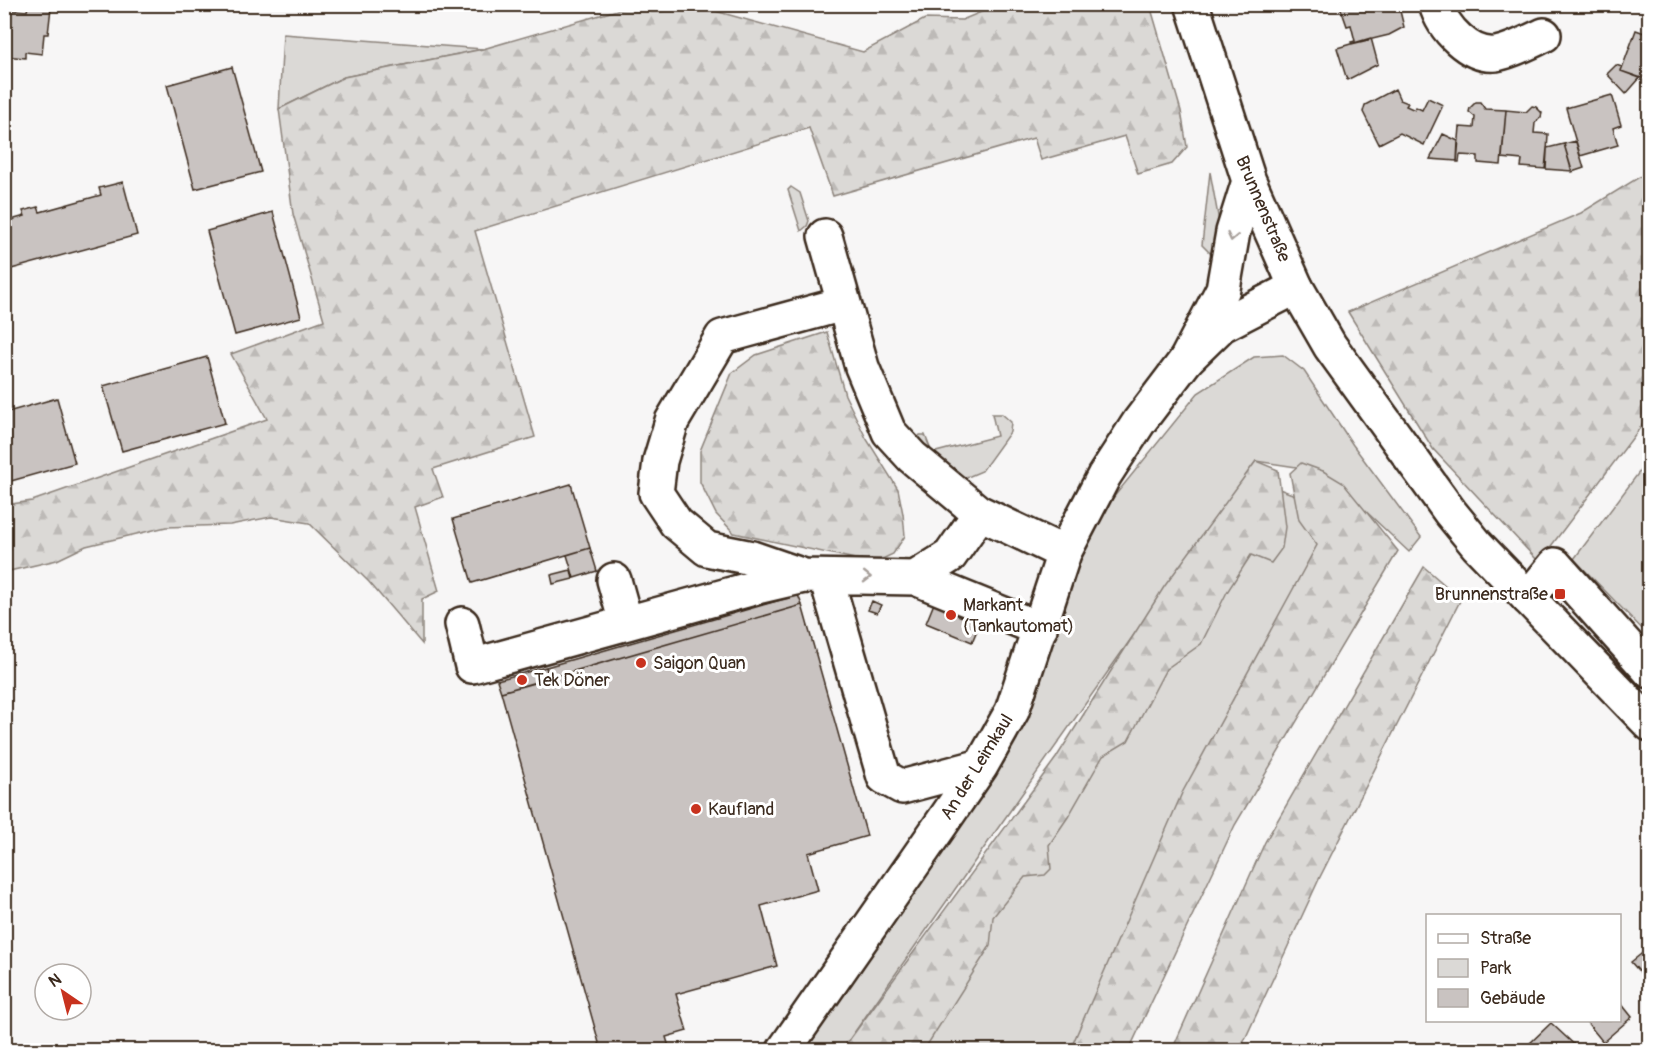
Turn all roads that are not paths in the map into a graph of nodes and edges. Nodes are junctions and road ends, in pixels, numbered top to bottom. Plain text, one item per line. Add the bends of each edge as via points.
1 (1192, 4) edge
2 (1436, 4) edge
3 (1544, 35) dead end
4 (1249, 181) junction
5 (825, 236) dead end
6 (1296, 287) junction
7 (843, 304) junction
8 (1186, 360) junction
9 (978, 512) junction
10 (1064, 553) junction
11 (815, 577) junction
12 (915, 578) junction
13 (614, 580) dead end
14 (1528, 598) junction
15 (626, 623) junction
16 (462, 624) dead end
17 (1040, 629) junction
18 (1650, 671) edge
19 (1638, 691) edge
20 (1650, 724) edge
21 (981, 766) junction
22 (784, 1050) edge

1 - 4 street, Brunnenstraße
2 - 3 street via 1450,32 1479,53 1497,54
4 - 6 street, Brunnenstraße
4 -> 8 street via 1233,232 1223,289
5 - 7 street
6 - 8 street, An der Leimkaul via 1222,325
6 - 14 street, Brunnenstraße via 1330,346 1450,512
7 - 9 street via 862,367 889,432 912,457
7 - 11 street via 722,337 672,421 660,461 656,493 676,523 708,549
8 - 10 street, An der Leimkaul via 1104,476
9 - 10 street
9 - 12 street via 950,556
10 - 17 street, An der Leimkaul
11 -> 12 street
11 - 15 street via 757,587
11 - 21 street via 884,777 902,787
12 - 17 street
13 - 15 street
14 - 18 street via 1555,565
14 - 19 street, Brunnenstraße
15 - 16 street via 472,666
17 - 21 street, An der Leimkaul via 1012,711
19 - 20 street, Brunnenstraße
21 - 22 street, An der Leimkaul

